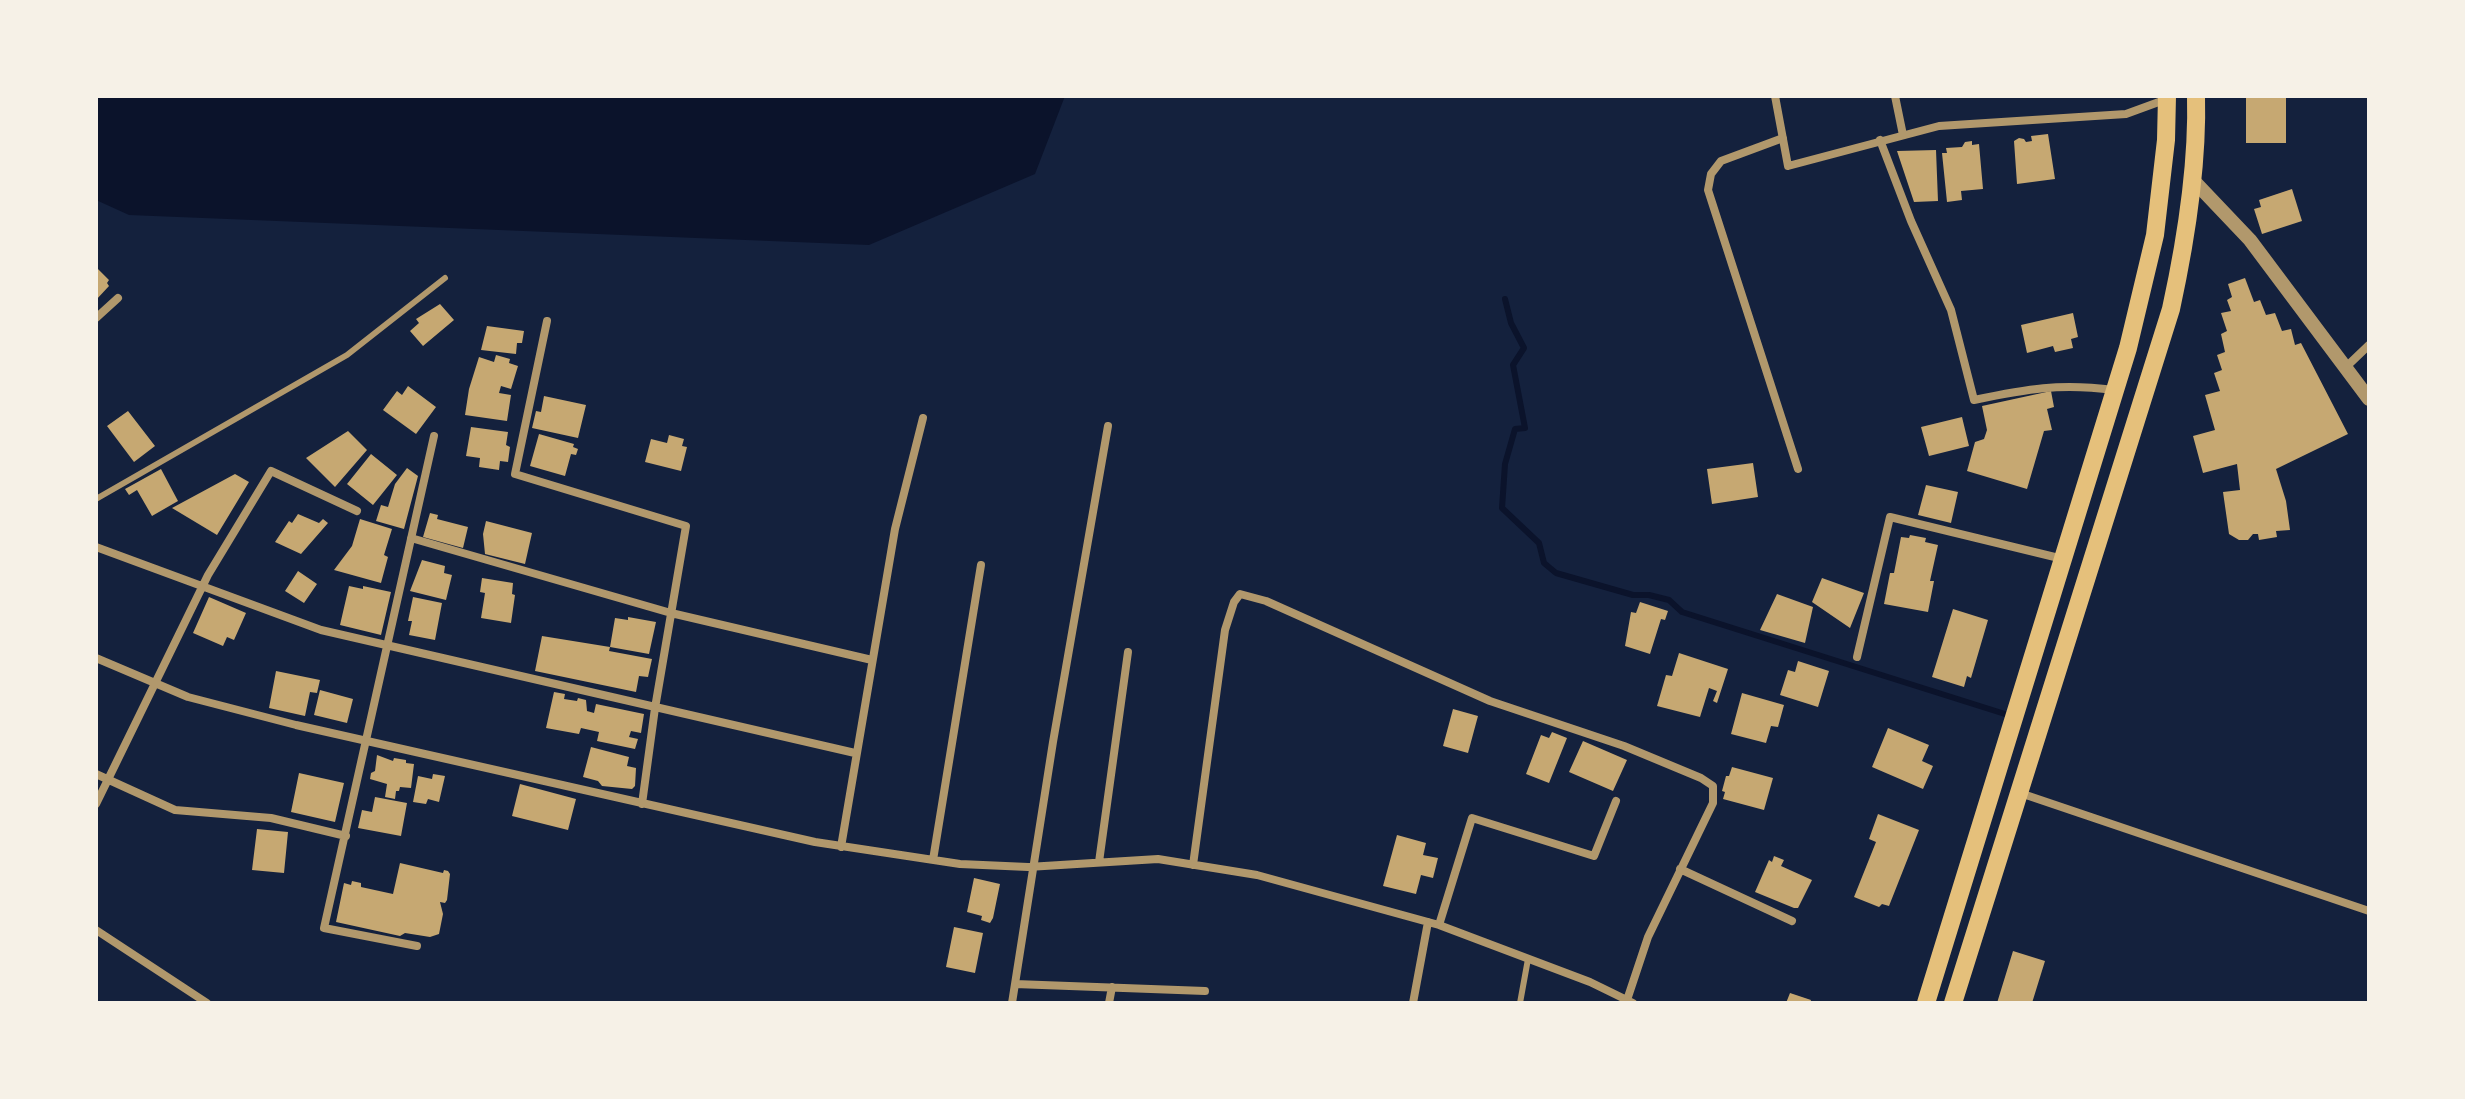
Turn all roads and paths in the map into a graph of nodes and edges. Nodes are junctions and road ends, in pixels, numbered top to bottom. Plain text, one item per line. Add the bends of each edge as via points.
1 (1775, 96) edge
2 (1895, 96) edge
3 (2196, 96) edge
4 (2167, 98) edge
5 (1903, 135) junction
6 (1783, 138) junction
7 (1880, 140) junction
8 (2192, 179) junction
9 (445, 278) dead end
10 (118, 298) dead end
11 (96, 318) edge
12 (547, 321) dead end
13 (2369, 345) edge
14 (2346, 367) junction
15 (2115, 390) junction
16 (2369, 399) edge
17 (923, 418) dead end
18 (1108, 426) dead end
19 (434, 436) dead end
20 (1798, 469) dead end
21 (96, 499) edge
22 (357, 511) dead end
23 (411, 538) junction
24 (96, 547) edge
25 (2064, 559) junction
26 (981, 565) dead end
27 (203, 586) junction
28 (671, 613) junction
29 (389, 647) junction
30 (1128, 652) dead end
31 (1857, 657) dead end
32 (96, 658) edge
33 (872, 660) junction
34 (155, 683) junction
35 (655, 708) junction
36 (365, 740) junction
37 (855, 753) junction
38 (96, 774) edge
39 (110, 780) junction
40 (2019, 793) junction
41 (1616, 801) dead end
42 (96, 804) edge
43 (642, 804) junction
44 (346, 836) junction
45 (841, 847) junction
46 (933, 860) junction
47 (1099, 862) junction
48 (1193, 865) junction
49 (1034, 866) junction
50 (1680, 869) junction
51 (2369, 911) edge
52 (1792, 921) dead end
53 (1428, 922) junction
54 (1439, 925) junction
55 (96, 930) edge
56 (417, 946) dead end
57 (1528, 959) junction
58 (1015, 984) junction
59 (1112, 987) junction
60 (1205, 991) dead end
61 (1630, 1002) edge
62 (207, 1003) edge
63 (1012, 1003) edge
64 (1109, 1003) edge
65 (1413, 1003) edge
66 (1520, 1003) edge
67 (1926, 1003) edge
68 (1953, 1003) edge

1 - 6 street
2 - 5 street
3 - 8 highway
4 - 5 street via 2126,114 1939,126
4 - 15 highway via 2155,235
5 - 7 street
6 - 7 street via 1788,166
6 - 20 street via 1721,161 1708,190
7 - 15 street via 1951,310 1974,400 2031,388 2076,385
8 - 14 street via 2250,240
8 - 40 highway via 2171,309
9 - 21 lane via 347,355
10 - 11 street
12 - 28 street via 515,474 686,526
13 - 14 street
14 - 16 street
15 - 25 highway
17 - 33 street via 895,529
18 - 49 street
19 - 23 street
22 - 27 street via 271,471
23 - 28 street
23 - 29 street
24 - 27 street
25 - 31 street via 1890,517
25 - 67 highway
26 - 46 street
27 - 29 street via 321,630
27 - 34 street
28 - 33 street
28 - 35 street
29 - 35 street
29 - 36 street
30 - 47 street
32 - 34 street
33 - 37 street
34 - 36 street via 188,697
34 - 39 street
35 - 37 street
35 - 43 street
36 - 43 street
36 - 44 street
37 - 45 street
38 - 39 street
39 - 42 street
39 - 44 street via 175,810 271,818
40 - 51 street
40 - 68 highway
41 - 54 street via 1594,856 1472,818
43 - 45 street
44 - 56 street via 324,928
45 - 46 street
46 - 49 street
47 - 48 street via 1158,859
47 - 49 street
48 - 50 street via 1225,630 1240,594 1490,701 1701,778 1713,786 1713,803
48 - 53 street via 1257,875
49 - 58 street
50 - 52 street
50 - 61 street via 1648,937
53 - 54 street
53 - 65 street
54 - 57 street
55 - 62 street
57 - 61 street
57 - 66 lane
58 - 59 street
58 - 63 street
59 - 60 street
59 - 64 street

